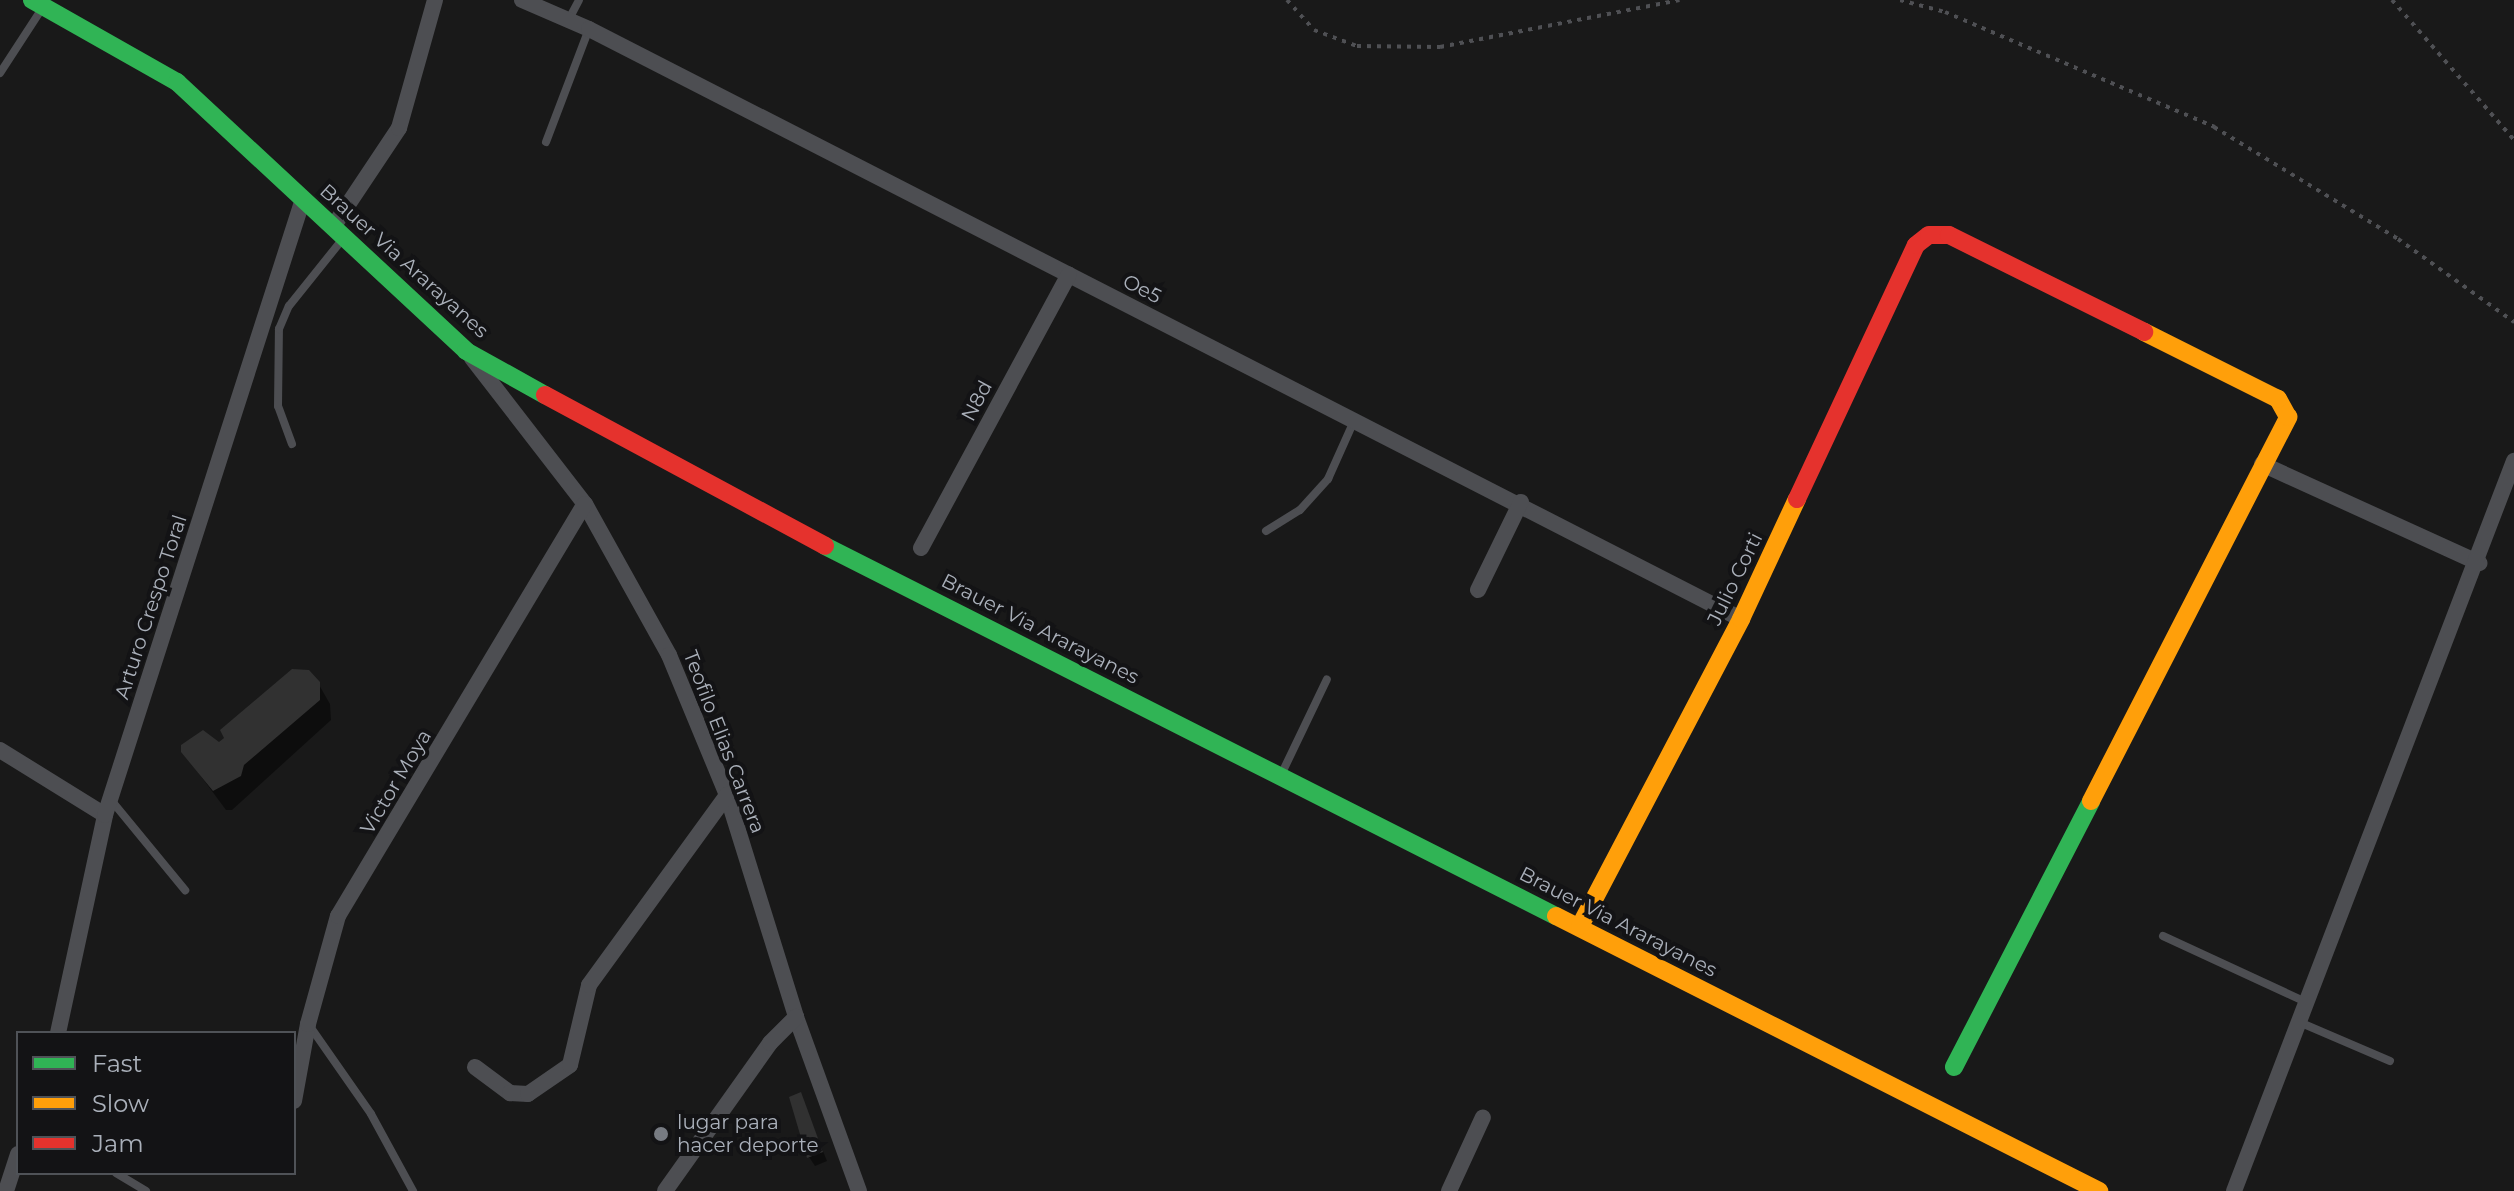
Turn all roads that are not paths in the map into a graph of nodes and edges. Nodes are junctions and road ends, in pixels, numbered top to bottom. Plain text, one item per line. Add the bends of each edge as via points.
1 (435, 0) edge
2 (522, 0) edge
3 (579, 0) edge
4 (38, 3) edge
5 (569, 19) junction
6 (589, 29) junction
7 (0, 73) edge
8 (546, 142) dead end
9 (303, 199) junction
10 (338, 232) junction
11 (1069, 274) junction
12 (466, 351) junction
13 (1354, 421) junction
14 (292, 444) dead end
15 (2514, 461) edge
16 (2262, 464) junction
17 (1521, 502) junction
18 (585, 504) junction
19 (1266, 531) dead end
20 (921, 548) dead end
21 (2479, 563) junction
22 (1478, 590) dead end
23 (1741, 619) junction
24 (1327, 679) dead end
25 (0, 750) edge
26 (1280, 775) junction
27 (727, 795) junction
28 (108, 807) junction
29 (185, 890) dead end
30 (1580, 926) junction
31 (2163, 936) dead end
32 (2306, 1002) junction
33 (796, 1017) junction
34 (2298, 1022) junction
35 (308, 1024) junction
36 (58, 1031) edge
37 (2390, 1061) dead end
38 (475, 1067) dead end
39 (1954, 1067) dead end
40 (296, 1090) edge
41 (1483, 1117) dead end
42 (16, 1160) edge
43 (119, 1175) edge
44 (668, 1186) edge
45 (6, 1191) edge
46 (146, 1191) edge
47 (413, 1191) edge
48 (653, 1191) edge
49 (859, 1191) edge
50 (1449, 1191) edge
51 (2099, 1191) edge
52 (2234, 1191) edge

1 - 10 street via 399,128
2 - 5 street, Oe5
3 - 5 lane
4 - 7 lane
4 - 9 street, Brauer Via Ararayanes via 177,82
5 - 6 street, Oe5
6 - 8 lane
6 - 11 street, Oe5
9 - 10 street, Brauer Via Ararayanes
9 - 28 street, Arturo Crespo Toral
10 - 12 street, Brauer Via Ararayanes
10 - 14 lane via 279,329 278,406
11 - 13 street, Oe5
11 - 20 street, N8d
12 - 18 street, Teofilo Elias Carrera
12 - 26 street, Brauer Via Ararayanes via 710,488
13 - 17 street, Oe5
13 - 19 lane via 1328,479 1300,510
15 - 21 street
16 - 21 street
16 - 23 street, Julio Corti via 2287,423 2287,409 2278,399 1949,235 1929,235 1916,245
16 - 39 street
17 - 22 street
17 - 23 street, Oe5
18 - 27 street, Teofilo Elias Carrera via 669,655
18 - 35 street, Victor Moya via 338,916
21 - 32 street
23 - 30 street, Julio Corti
24 - 26 lane
25 - 28 street
26 - 30 street, Brauer Via Ararayanes
27 - 33 street, Teofilo Elias Carrera
27 - 38 street via 589,985 570,1065 528,1094 510,1093
28 - 29 lane
28 - 36 street, Arturo Crespo Toral
30 - 51 street, Brauer Via Ararayanes
31 - 32 lane
32 - 34 street
33 - 44 street via 770,1043
33 - 49 street, Teofilo Elias Carrera
34 - 37 lane
34 - 52 street
35 - 40 street, Victor Moya
35 - 47 lane via 371,1114
41 - 50 street
42 - 45 street
43 - 46 lane
44 - 48 street

